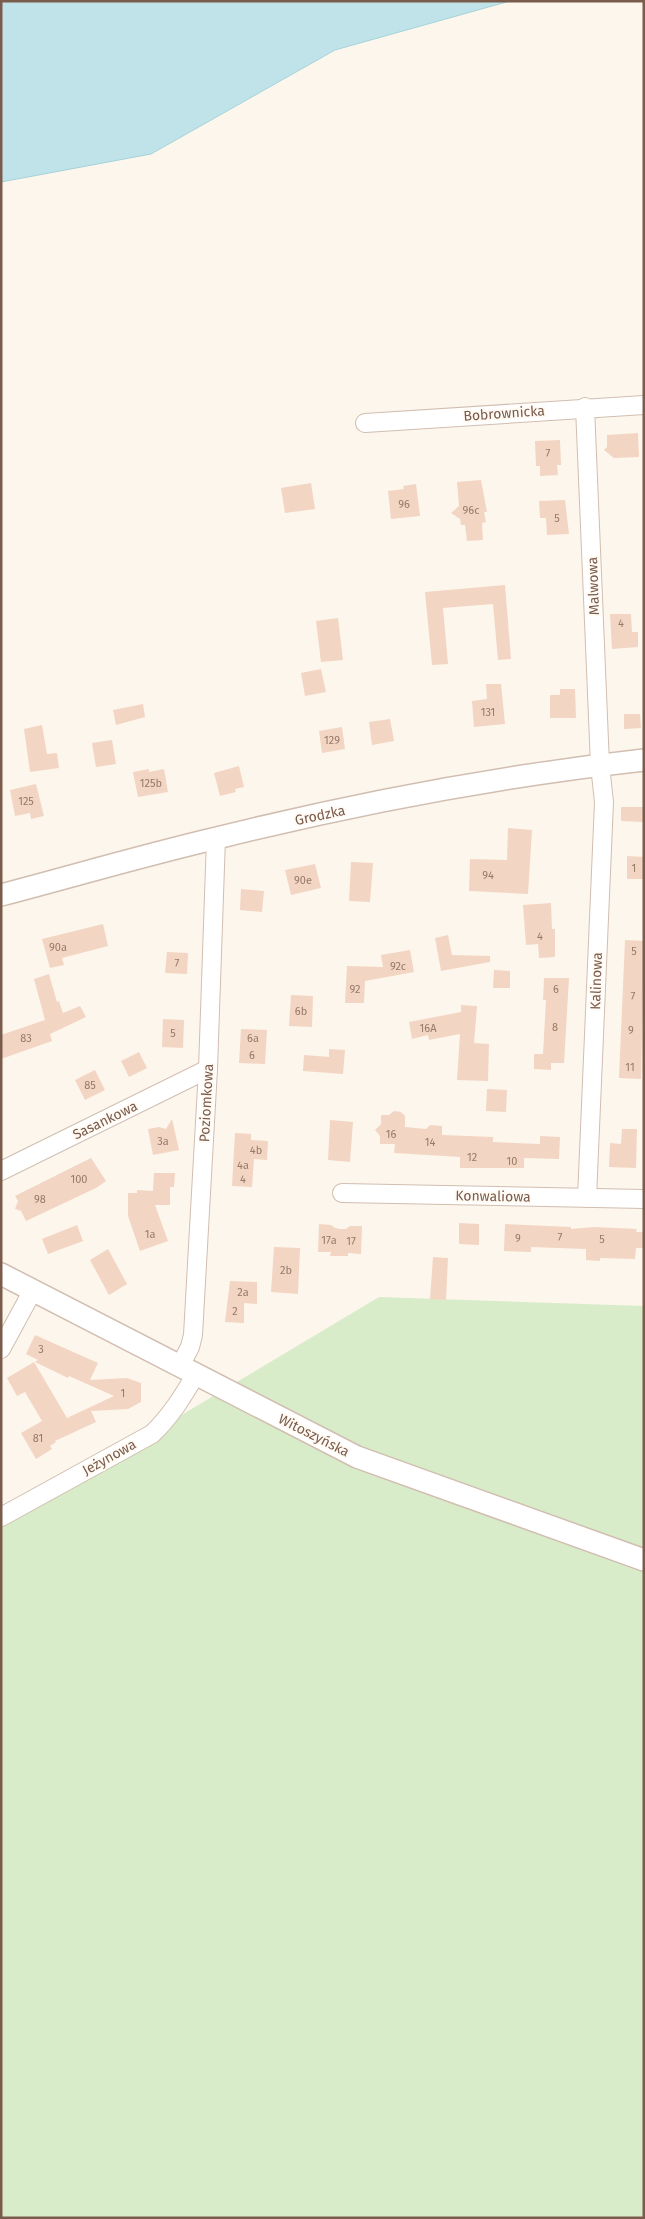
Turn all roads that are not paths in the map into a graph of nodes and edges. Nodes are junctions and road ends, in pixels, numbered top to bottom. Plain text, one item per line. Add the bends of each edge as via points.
1 (644, 405) edge
2 (585, 407) junction
3 (365, 423) dead end
4 (644, 760) edge
5 (600, 765) junction
6 (216, 838) junction
7 (1, 895) edge
8 (208, 1069) junction
9 (1, 1171) edge
10 (342, 1192) dead end
11 (587, 1198) junction
12 (644, 1199) edge
13 (1, 1274) edge
14 (33, 1290) junction
15 (1, 1349) edge
16 (188, 1370) junction
17 (1, 1517) edge
18 (644, 1560) edge

1 - 2 street, Bobrownicka
2 - 3 street, Bobrownicka
2 - 5 street, Malwowa
4 - 5 street, Grodzka
5 - 6 street, Grodzka via 436,791
5 - 11 street, Kalinowa via 604,802
6 - 7 street, Grodzka
6 - 8 street, Poziomkowa
8 - 9 street, Sasankowa
8 - 16 street, Poziomkowa via 193,1335
10 - 11 street, Konwaliowa
11 - 12 street, Konwaliowa
13 - 14 street, Witoszyńska
14 - 15 street
14 - 16 street, Witoszyńska
16 - 17 street, Jeżynowa via 180,1402 152,1434
16 - 18 street, Witoszyńska via 357,1457

